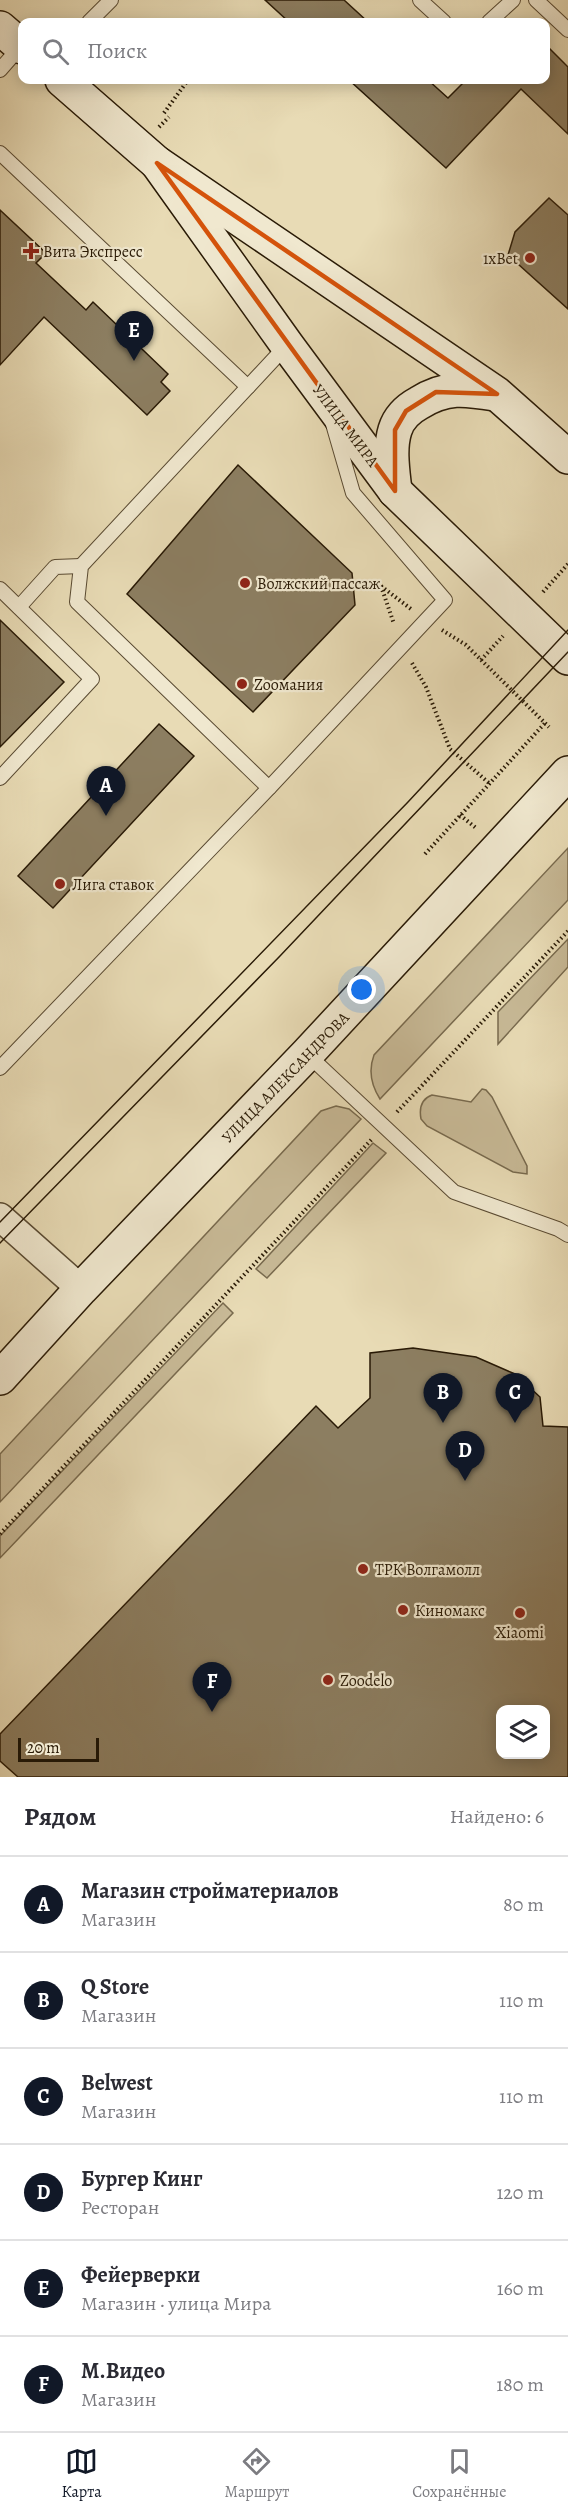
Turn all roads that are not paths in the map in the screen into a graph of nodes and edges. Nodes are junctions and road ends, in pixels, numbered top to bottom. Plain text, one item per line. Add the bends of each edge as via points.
1 (111, 0) edge
2 (420, 0) edge
3 (513, 0) edge
4 (536, 0) edge
5 (93, 18) edge
6 (440, 18) edge
7 (493, 18) edge
8 (568, 30) edge
9 (15, 40) edge
10 (0, 70) edge
11 (67, 84) edge
12 (0, 153) edge
13 (157, 163) junction
14 (287, 345) junction
15 (248, 387) junction
16 (497, 394) junction
17 (325, 397) junction
18 (568, 458) edge
19 (395, 491) junction
20 (81, 566) junction
21 (0, 589) edge
22 (19, 607) junction
23 (568, 658) edge
24 (568, 773) edge
25 (0, 778) edge
26 (269, 788) junction
27 (307, 1054) junction
28 (0, 1068) edge
29 (0, 1217) edge
30 (568, 1235) edge
31 (81, 1289) junction
32 (0, 1378) edge

1 - 5 lane
2 - 6 lane
3 - 7 lane
4 - 8 lane
9 - 10 lane
11 - 13 street, УЛИЦА МИРА
12 - 15 lane
13 - 14 street, УЛИЦА МИРА
13 - 16 street, УЛИЦА МИРА
14 - 15 lane
14 - 17 street, УЛИЦА МИРА
15 - 20 lane
16 - 18 street, УЛИЦА МИРА
16 - 19 street via 468,390 436,392 406,411 395,430
17 - 19 street, УЛИЦА МИРА
17 - 26 lane via 353,494 445,600
19 - 23 street, УЛИЦА МИРА
20 - 22 lane via 55,567
20 - 26 lane via 77,602
21 - 22 lane
22 - 25 lane via 92,679
24 - 27 street, УЛИЦА АЛЕКСАНДРОВА
26 - 28 lane
27 - 30 lane via 454,1192
27 - 31 street, УЛИЦА АЛЕКСАНДРОВА
29 - 31 street
31 - 32 street, УЛИЦА АЛЕКСАНДРОВА

